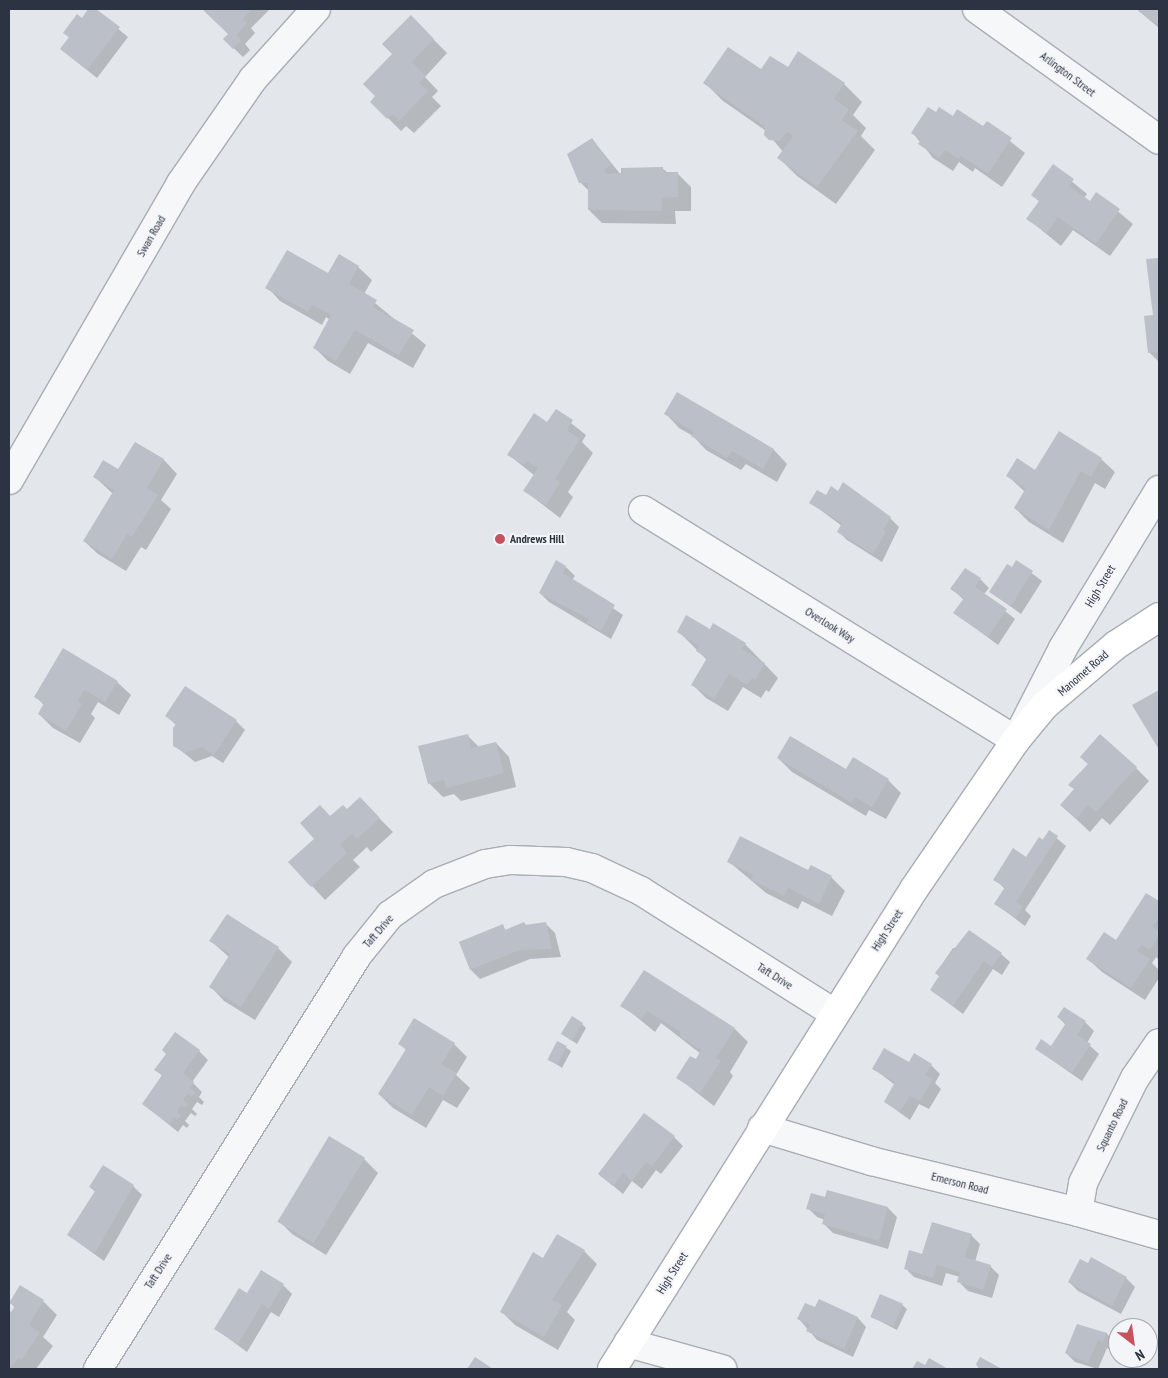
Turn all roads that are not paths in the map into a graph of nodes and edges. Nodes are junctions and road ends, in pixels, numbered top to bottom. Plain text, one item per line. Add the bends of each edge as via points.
1 (316, 9) edge
2 (976, 9) edge
3 (1159, 140) edge
4 (9, 480) edge
5 (1159, 490) edge
6 (643, 510) dead end
7 (1159, 617) edge
8 (1016, 740) junction
9 (834, 1013) junction
10 (1159, 1043) edge
11 (762, 1128) junction
12 (1078, 1212) junction
13 (1159, 1235) edge
14 (628, 1343) junction
15 (98, 1369) edge
16 (612, 1369) edge
17 (722, 1369) edge

1 - 4 street, Swan Road via 253,79 181,183
2 - 3 street, Arlington Street
5 - 8 street, High Street via 1063,648
6 - 8 street, Overlook Way
7 - 8 main road, Manomet Road via 1116,645 1052,699
8 - 9 main road, High Street
9 - 11 main road, High Street
9 - 15 street, Taft Drive via 641,890 592,868 566,862 511,860 485,864 434,884 390,915 356,957
10 - 12 street, Squanto Road via 1135,1078 1083,1184
11 - 12 street, Emerson Road via 871,1162
11 - 14 main road, High Street
12 - 13 street, Emerson Road
14 - 16 main road, High Street
14 - 17 street

